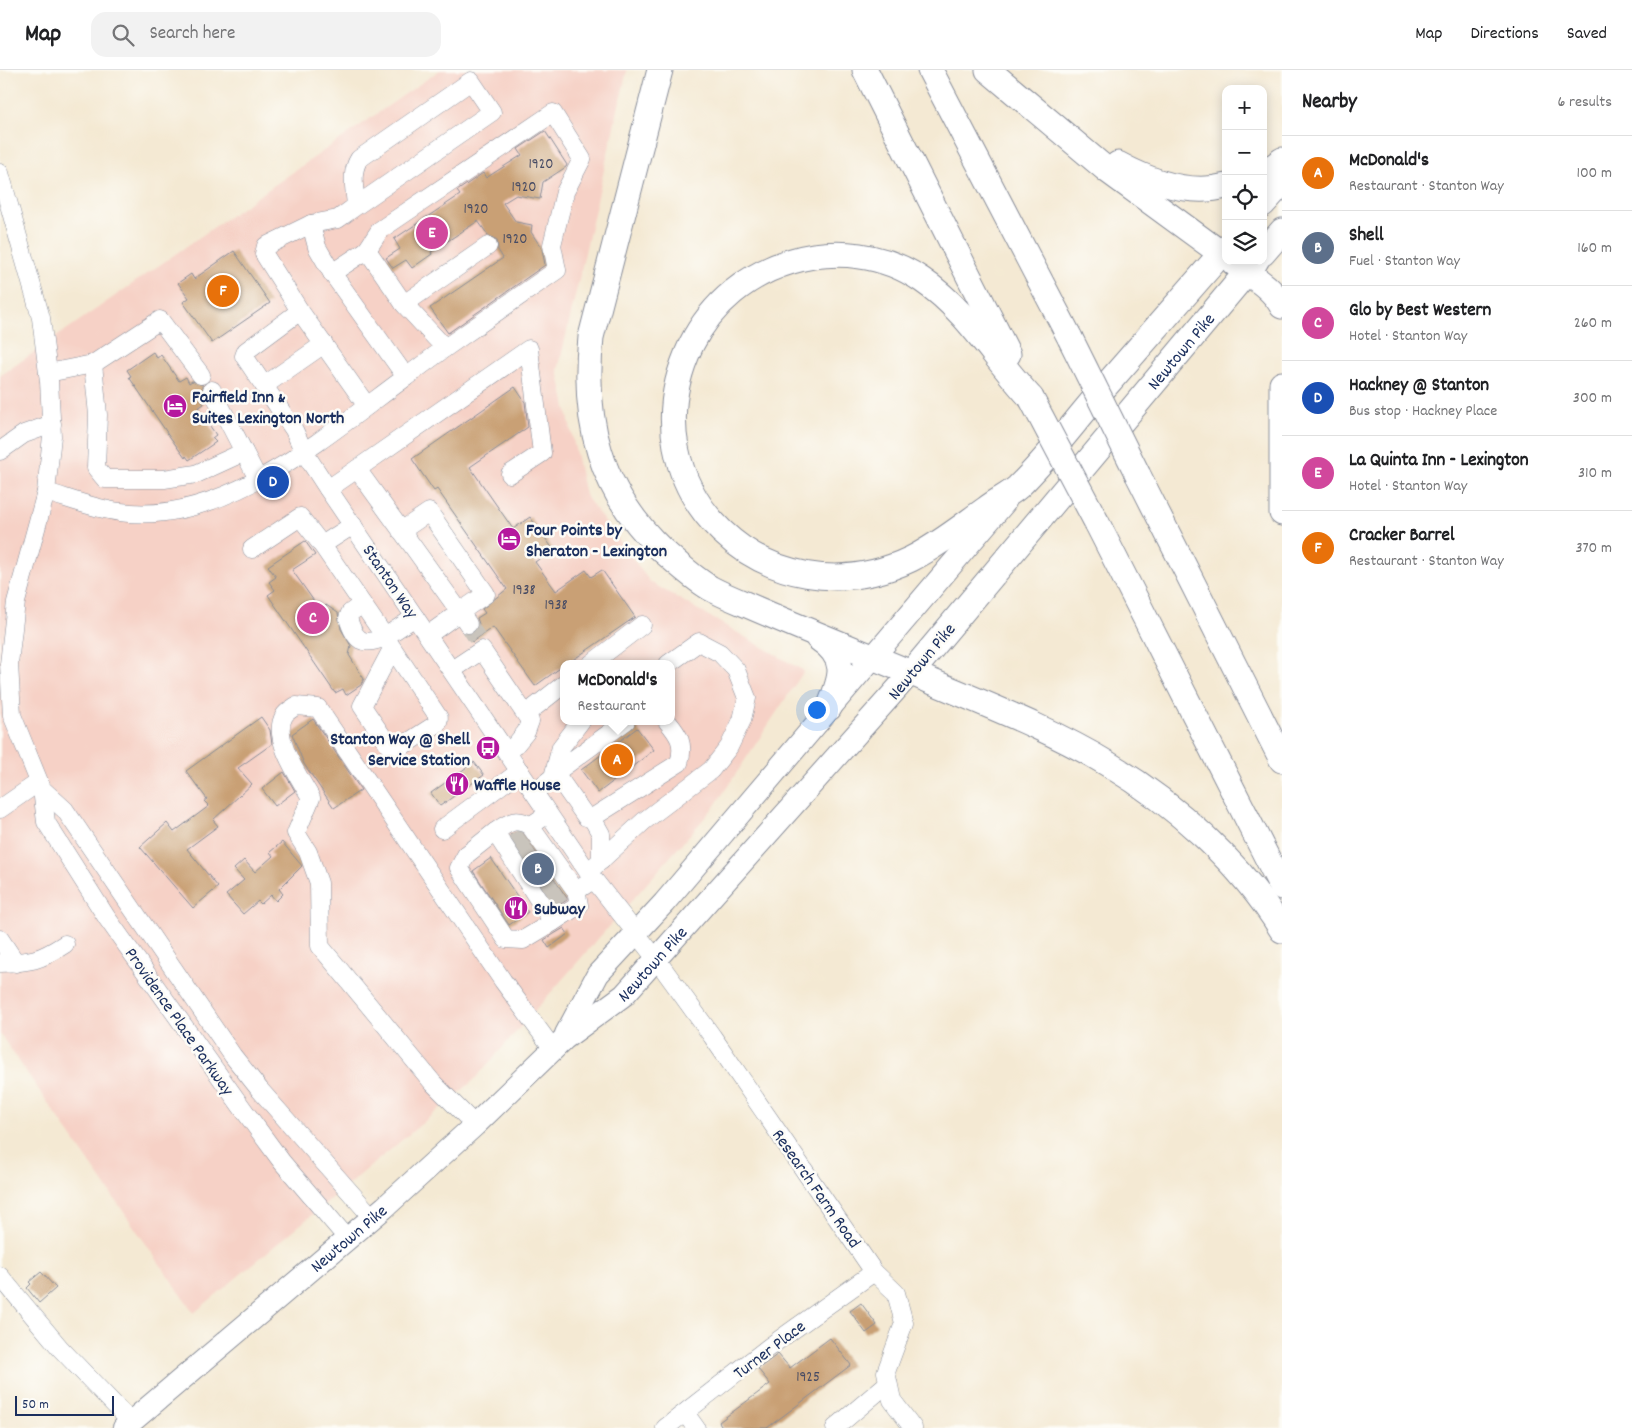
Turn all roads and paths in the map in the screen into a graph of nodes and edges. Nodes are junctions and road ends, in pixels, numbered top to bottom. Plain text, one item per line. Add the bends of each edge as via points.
1 (660, 70) edge
2 (865, 70) edge
3 (930, 70) edge
4 (988, 70) edge
5 (1067, 136) junction
6 (1282, 160) edge
7 (1267, 171) edge
8 (0, 173) edge
9 (1282, 182) edge
10 (1222, 186) edge
11 (1267, 199) edge
12 (356, 206) junction
13 (312, 224) junction
14 (1282, 231) edge
15 (488, 246) dead end
16 (1267, 248) edge
17 (367, 250) junction
18 (1222, 251) edge
19 (1228, 265) edge
20 (1229, 265) edge
21 (1241, 265) edge
22 (332, 273) junction
23 (404, 304) junction
24 (1282, 306) edge
25 (300, 311) junction
26 (324, 344) junction
27 (445, 348) junction
28 (93, 364) junction
29 (48, 373) junction
30 (201, 374) dead end
31 (406, 377) junction
32 (1282, 384) edge
33 (265, 385) junction
34 (212, 390) dead end
35 (1031, 398) junction
36 (367, 406) junction
37 (52, 424) junction
38 (0, 451) edge
39 (244, 452) junction
40 (304, 452) junction
41 (357, 469) junction
42 (510, 474) dead end
43 (258, 479) junction
44 (1017, 488) junction
45 (328, 489) junction
46 (46, 492) junction
47 (1282, 513) edge
48 (353, 525) junction
49 (401, 531) junction
50 (322, 545) junction
51 (252, 549) dead end
52 (362, 604) junction
53 (415, 617) junction
54 (642, 625) dead end
55 (472, 631) junction
56 (807, 631) junction
57 (428, 635) junction
58 (389, 643) junction
59 (872, 656) junction
60 (596, 660) edge
61 (674, 660) edge
62 (452, 670) junction
63 (4, 673) edge
64 (911, 673) junction
65 (560, 687) edge
66 (829, 708) junction
67 (526, 714) junction
68 (578, 725) edge
69 (620, 725) edge
70 (671, 725) edge
71 (508, 754) junction
72 (1282, 760) edge
73 (520, 771) junction
74 (554, 773) junction
75 (41, 786) junction
76 (534, 792) junction
77 (0, 809) edge
78 (548, 814) junction
79 (592, 818) junction
80 (442, 829) dead end
81 (495, 832) junction
82 (524, 845) junction
83 (594, 871) junction
84 (550, 883) junction
85 (1282, 887) edge
86 (553, 922) junction
87 (1282, 930) edge
88 (635, 935) junction
89 (0, 938) edge
90 (65, 944) dead end
91 (657, 960) junction
92 (8, 963) edge
93 (558, 1044) junction
94 (475, 1125) junction
95 (372, 1217) junction
96 (347, 1238) junction
97 (874, 1272) junction
98 (0, 1276) edge
99 (888, 1383) junction
100 (685, 1413) junction
101 (128, 1425) edge
102 (665, 1428) edge
103 (696, 1428) edge
104 (835, 1428) edge
105 (913, 1428) edge

1 - 56 highway via 591,337 588,371 591,416 602,458 619,498 639,527 676,562 709,587
2 - 35 highway
3 - 72 highway, bridge via 1070,338
4 - 5 highway
5 - 10 highway via 1157,183 1198,189
5 - 18 highway via 1107,170
6 - 7 highway
8 - 29 street, Providence Place Parkway via 41,318
9 - 11 highway
12 - 12 street via 492,112 471,81 359,159 354,178
12 - 13 street via 338,219
13 - 22 street via 317,247
13 - 25 street via 266,246 264,254
14 - 16 highway
15 - 23 street
17 - 22 street
17 - 23 street
17 - 27 street via 380,230 553,113 582,159 565,192 552,246 557,270
19 - 44 highway, Newtown Pike
20 - 64 highway, Newtown Pike
21 - 24 highway via 1277,296
22 - 31 street
23 - 27 street
25 - 26 street
25 - 33 street, Stanton Way via 246,351 244,356
26 - 33 street
26 - 36 street
27 - 31 street
28 - 29 street
28 - 30 street via 160,320
28 - 39 street via 98,415 96,468 105,479 164,479 196,474
29 - 37 street, Providence Place Parkway
31 - 36 street
32 - 47 highway
33 - 40 street, Stanton Way
34 - 39 street
35 - 44 highway via 971,323 921,279 869,258 845,254 822,255 770,268 727,296 708,316 695,337 683,363 676,391 674,432 678,455 706,515 745,550 790,572 820,578 852,577 884,570 914,558 944,540
35 - 85 highway, bridge
36 - 40 street
37 - 38 street via 24,434
37 - 46 street, Providence Place Parkway
39 - 43 street
40 - 43 street
40 - 45 street, Stanton Way
41 - 42 street via 529,349 542,453
41 - 45 street
41 - 49 street
43 - 46 street via 203,504 149,514 119,512
44 - 59 main road, Newtown Pike
45 - 48 street, Stanton Way
46 - 63 street, Providence Place Parkway via 16,602
48 - 50 street
48 - 53 street, Stanton Way
49 - 55 street
49 - 55 street via 429,512 486,594
50 - 51 street via 300,517
50 - 52 street
52 - 58 street
52 - 58 street via 350,612 348,618 355,637 363,642
53 - 57 street, Stanton Way
53 - 58 street
54 - 60 street
55 - 57 street
55 - 62 street
55 - 67 street
56 - 59 highway
56 - 66 highway via 828,645 838,660 840,678
57 - 62 street, Stanton Way
58 - 58 street via 439,720 393,752 362,710
59 - 64 highway
59 - 66 main road, Newtown Pike
61 - 83 street via 699,642 720,653 736,670 747,698 742,720 730,747 711,770 644,820
62 - 71 street, Stanton Way
63 - 75 street, Providence Place Parkway via 12,715
64 - 87 highway via 1068,742 1152,794 1236,870
64 - 91 main road, Newtown Pike
65 - 67 street
66 - 88 main road, Newtown Pike
67 - 71 street via 530,720 526,732
68 - 74 street via 560,747
69 - 74 street
70 - 79 street via 682,743 679,763
71 - 73 street, Stanton Way
73 - 76 street, Stanton Way
73 - 80 street
74 - 76 street
74 - 79 street via 586,817
75 - 77 street
75 - 95 street, Providence Place Parkway via 65,810 233,1056
75 - 96 street, Providence Place Parkway via 46,822 107,918 282,1162
76 - 78 street, Stanton Way
78 - 82 street
78 - 83 street, Stanton Way
79 - 83 street via 601,834
81 - 82 street
81 - 82 street via 512,821 523,820
81 - 86 street via 466,855 459,868 506,939 523,940
82 - 84 street
82 - 84 street
83 - 84 street
83 - 88 street, Stanton Way
84 - 86 street
84 - 86 street via 579,905
88 - 91 street, Stanton Way
88 - 93 main road, Newtown Pike via 598,974
89 - 92 street
90 - 92 street via 43,958
91 - 93 main road, Newtown Pike via 624,995
91 - 97 street, Research Farm Road
93 - 94 main road, Newtown Pike
93 - 94 street via 503,982 318,708 296,706 284,715 280,734 311,798 296,833 308,852 319,883 320,946 433,1083
94 - 95 main road, Newtown Pike
95 - 96 main road, Newtown Pike
96 - 101 main road, Newtown Pike
97 - 99 street, Research Farm Road via 896,1293 904,1323 886,1372
97 - 100 street, Turner Place
98 - 101 street
99 - 104 street
99 - 105 street, Research Farm Road via 892,1400
100 - 102 street, Turner Place
100 - 103 street

